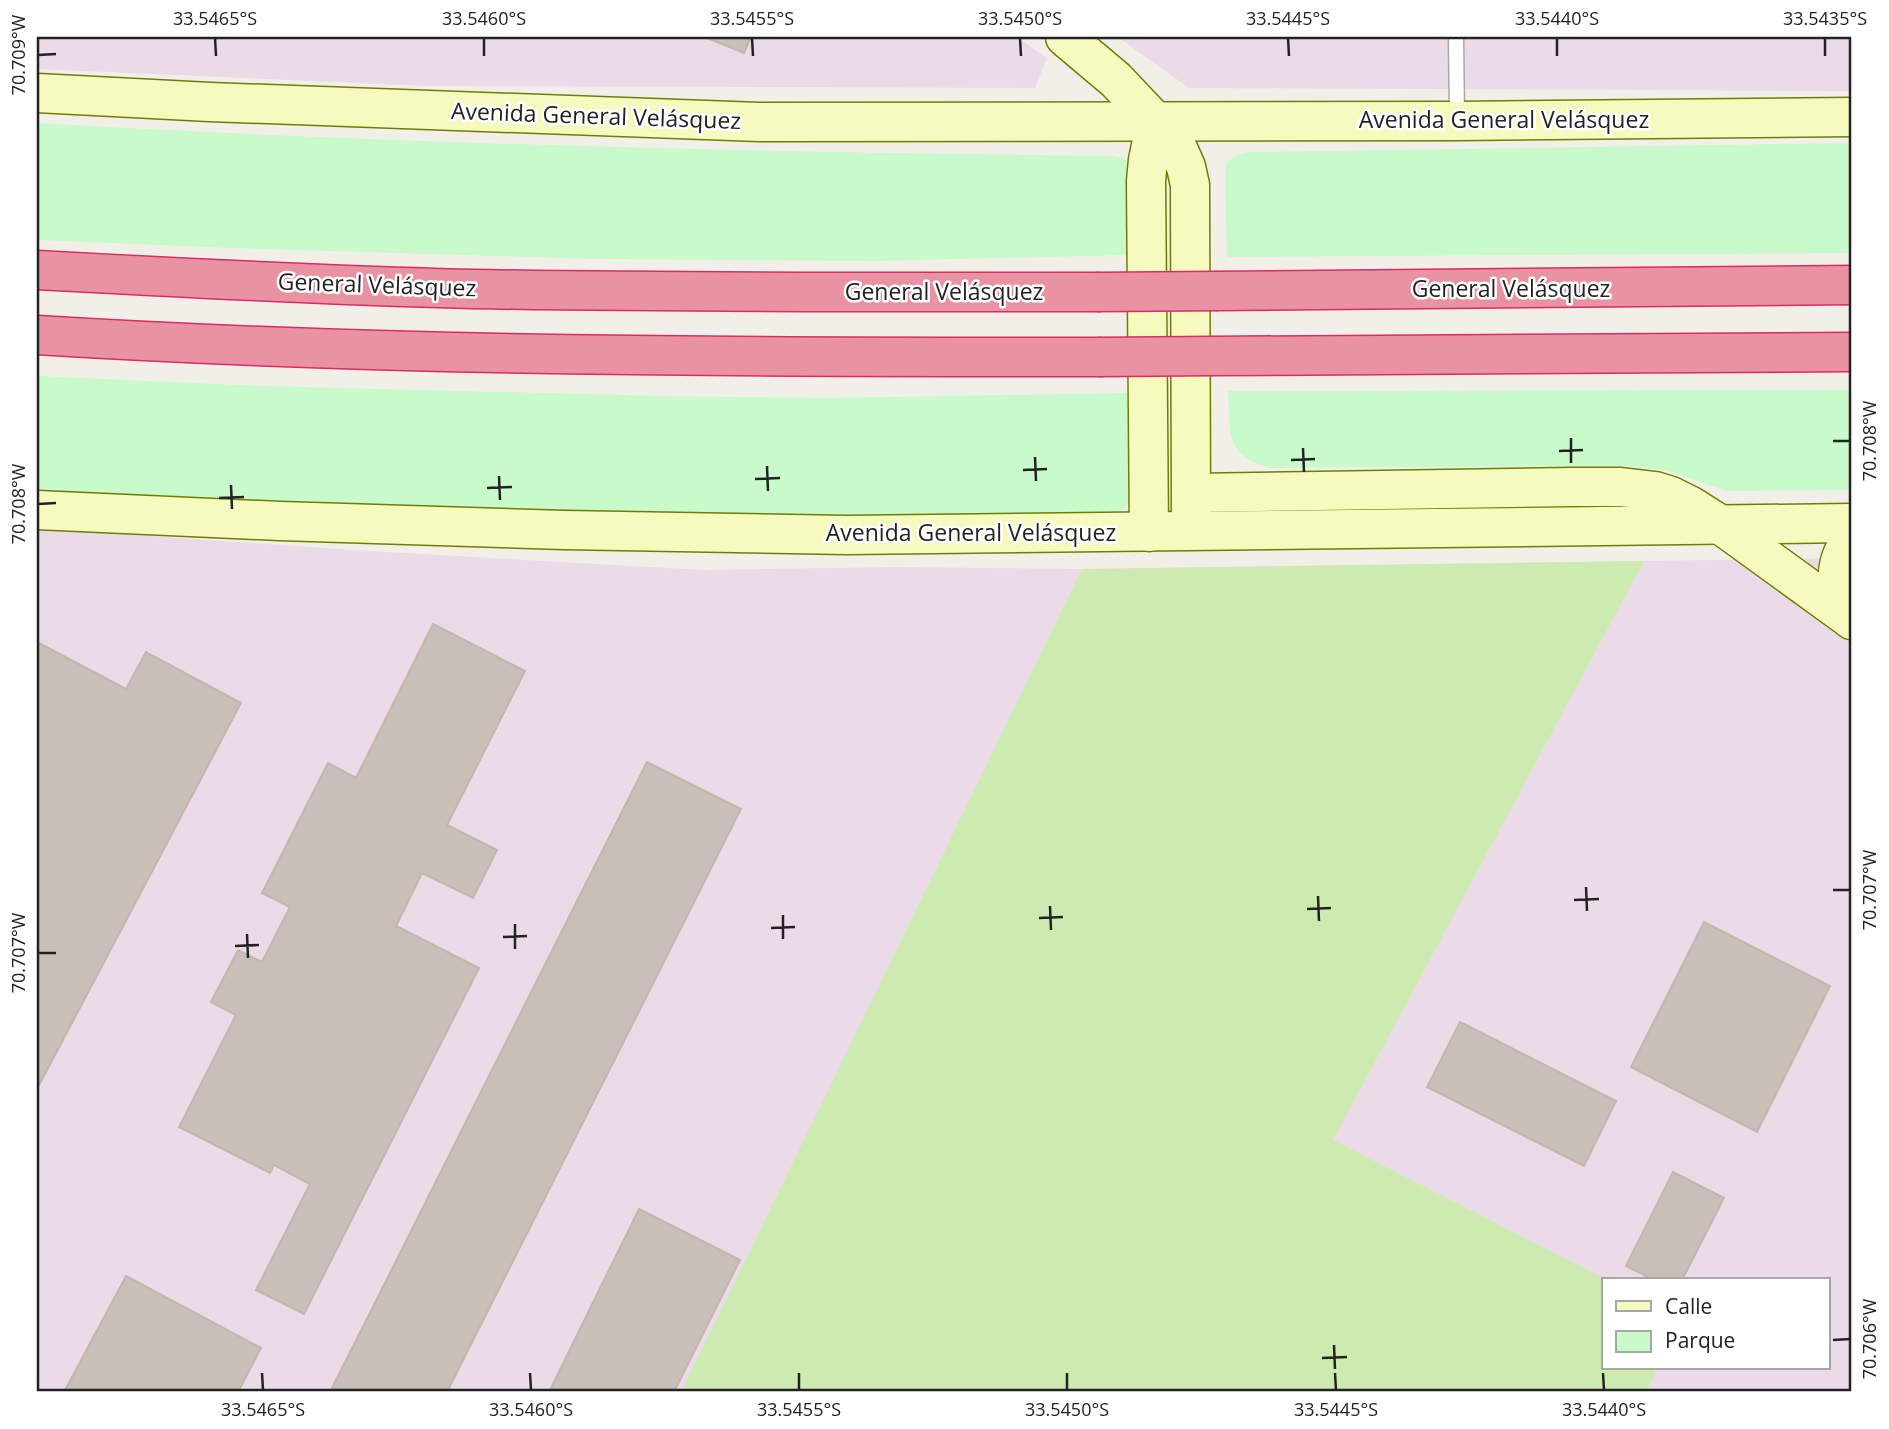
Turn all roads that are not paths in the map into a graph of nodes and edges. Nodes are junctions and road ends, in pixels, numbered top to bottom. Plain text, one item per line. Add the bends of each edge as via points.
1 (1065, 37) edge
2 (1456, 37) edge
3 (37, 93) edge
4 (1852, 117) edge
5 (1457, 121) junction
6 (1156, 122) junction
7 (37, 270) edge
8 (1852, 285) edge
9 (37, 335) edge
10 (1852, 352) edge
11 (1192, 493) junction
12 (37, 510) edge
13 (1852, 523) edge
14 (1721, 525) junction
15 (1191, 531) junction
16 (1149, 532) junction
17 (1852, 539) edge
18 (1852, 620) edge

1 - 6 street
2 - 5 lane
3 - 6 street, Avenida General Velásquez via 760,122
4 - 5 street, Avenida General Velásquez
5 - 6 street, Avenida General Velásquez
6 - 11 street via 1179,150 1190,185
6 - 16 street, Avenida General Velásquez via 1146,181
7 - 8 highway, General Velásquez, bridge via 606,291
9 - 10 highway, bridge via 642,356
11 - 14 street via 1620,487 1671,496
11 - 15 street
12 - 16 street, Avenida General Velásquez via 705,533
13 - 14 street, Avenida General Velásquez
14 - 15 street, Avenida General Velásquez
14 - 18 street
15 - 16 street, Avenida General Velásquez
17 - 18 street via 1842,554 1838,579

